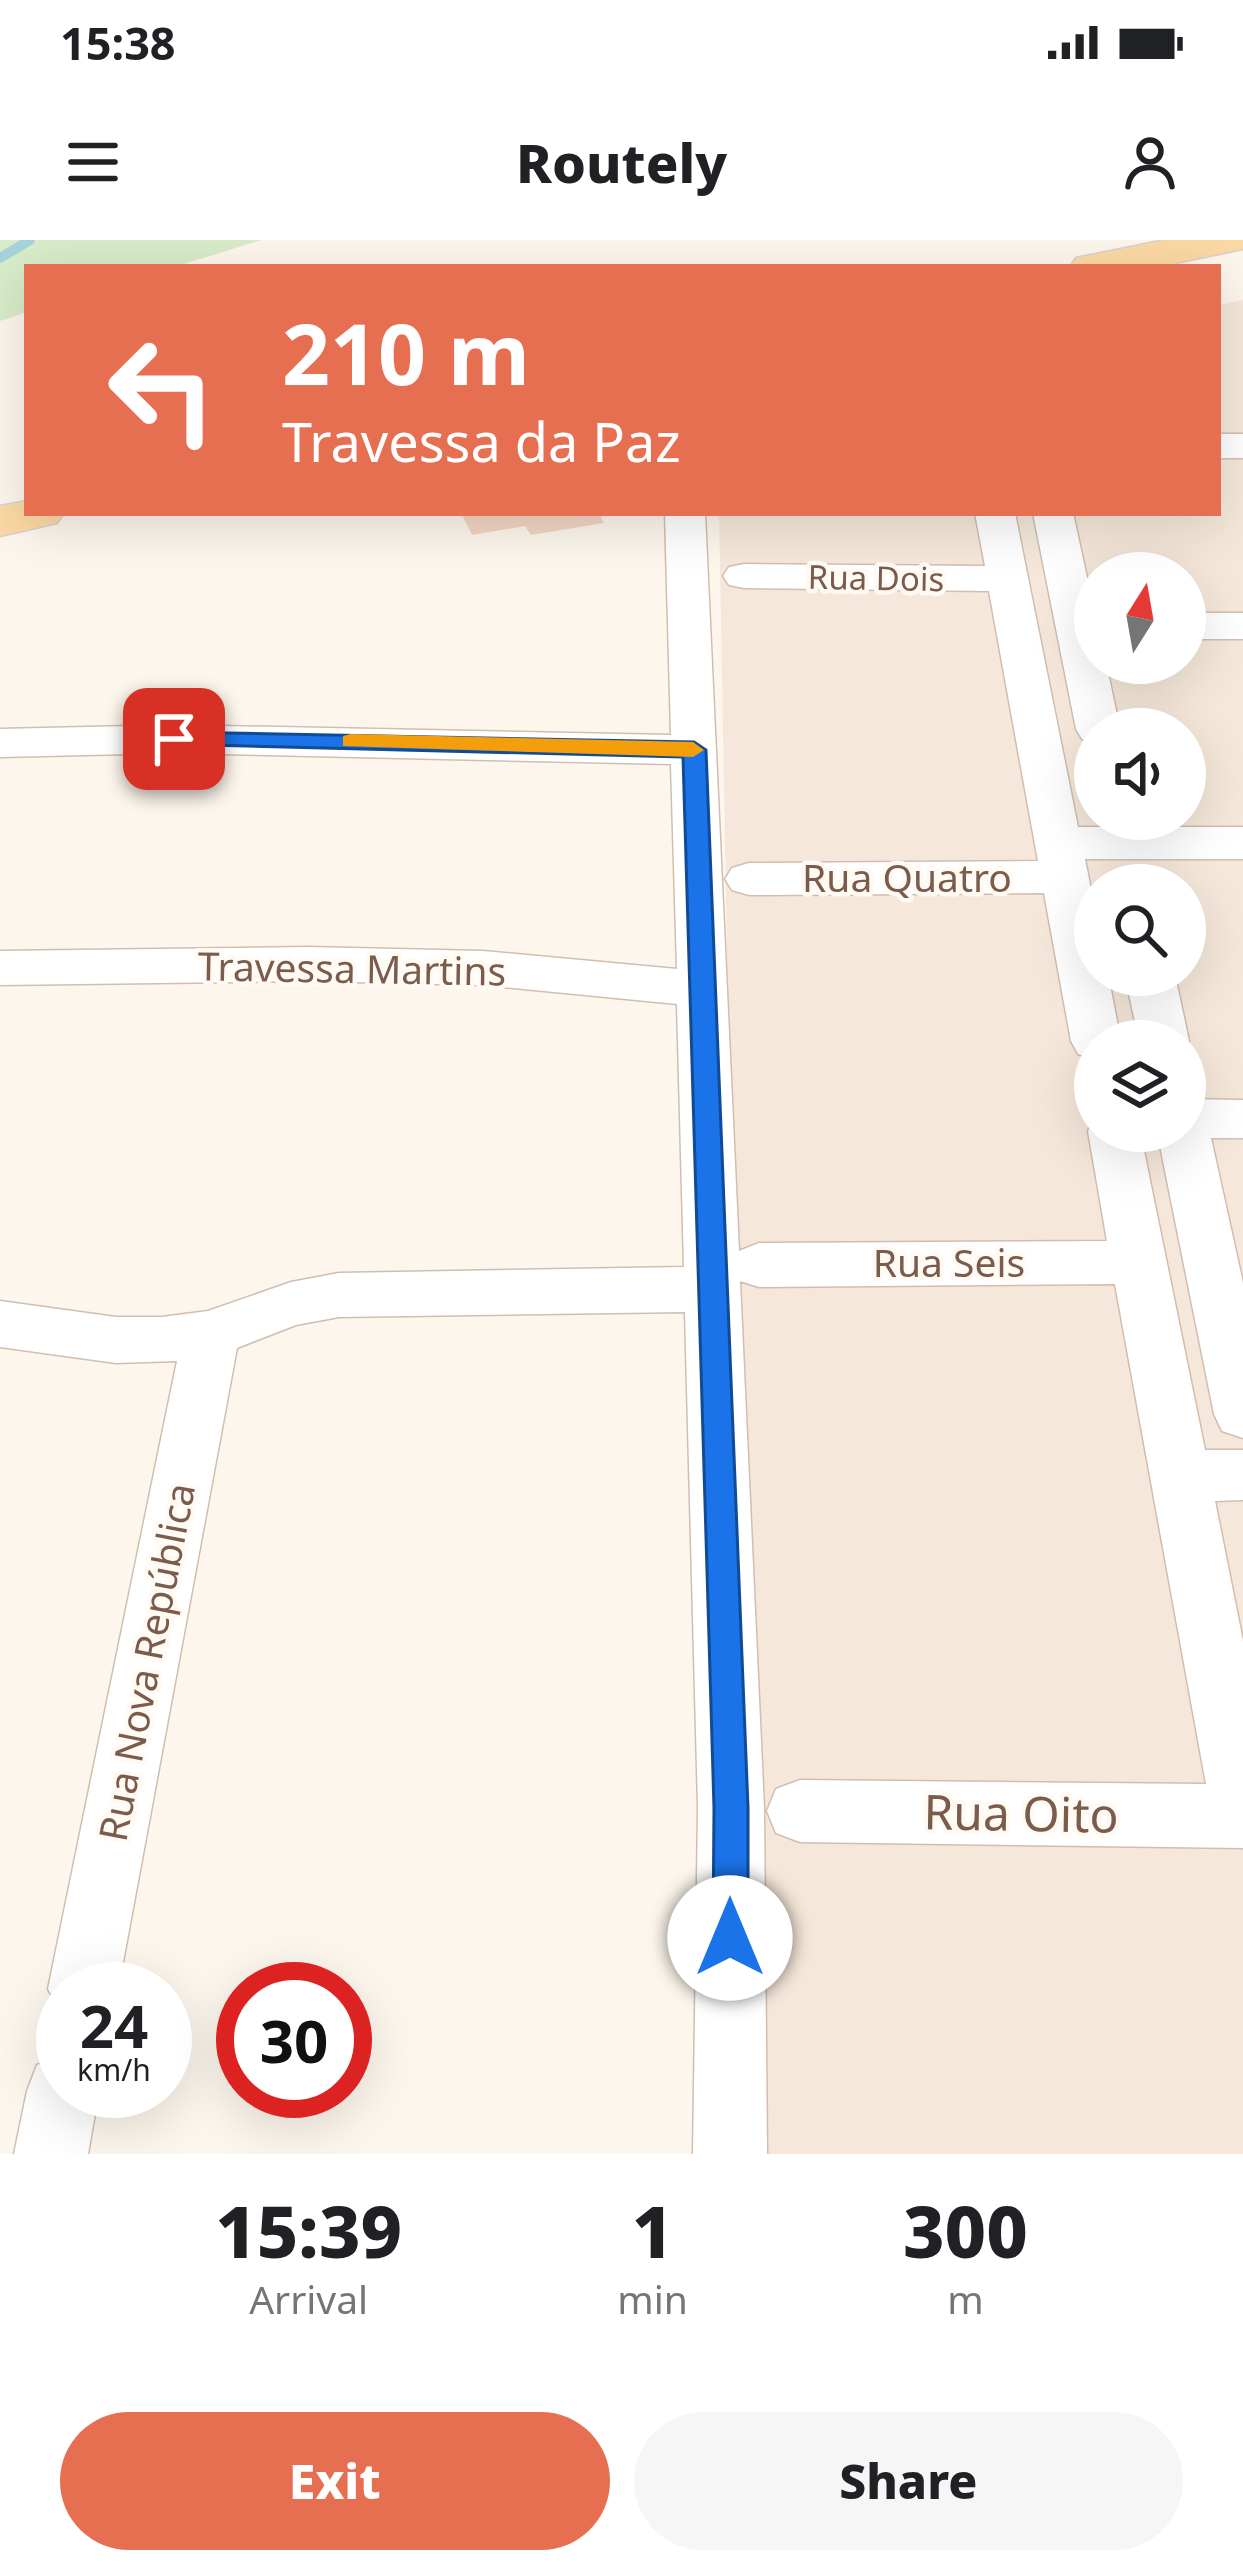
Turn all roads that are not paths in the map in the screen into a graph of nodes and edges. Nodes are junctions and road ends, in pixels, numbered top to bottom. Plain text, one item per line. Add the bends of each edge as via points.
1 (1230, 240) edge
2 (1106, 264) edge
3 (685, 516) edge
4 (996, 516) edge
5 (1054, 516) edge
6 (744, 576) dead end
7 (1008, 579) junction
8 (1074, 586) edge
9 (1206, 626) edge
10 (1243, 626) edge
11 (1017, 627) junction
12 (1074, 627) edge
13 (0, 742) edge
14 (694, 750) junction
15 (1243, 843) edge
16 (1124, 849) edge
17 (1062, 860) junction
18 (749, 879) dead end
19 (0, 968) edge
20 (703, 989) junction
21 (1092, 1020) edge
22 (1206, 1118) edge
23 (1243, 1119) edge
24 (1118, 1152) edge
25 (1187, 1152) edge
26 (1139, 1262) junction
27 (736, 1277) junction
28 (0, 1324) edge
29 (211, 1334) junction
30 (1243, 1414) edge
31 (1243, 1475) edge
32 (1180, 1476) junction
33 (1243, 1806) edge
34 (800, 1811) dead end
35 (1243, 1816) edge
36 (88, 1962) edge
37 (58, 2118) edge
38 (51, 2154) edge
39 (730, 2154) edge

1 - 2 main road
3 - 14 street
4 - 7 street
5 - 8 street
6 - 7 street, Rua Dois
7 - 11 street
9 - 10 street
11 - 12 street
11 - 17 street
13 - 14 street
14 - 20 street
15 - 16 street, Rua Quatro
16 - 17 street, Rua Quatro
17 - 18 street, Rua Quatro
17 - 21 street
19 - 20 street, Travessa Martins via 482,968
20 - 27 street
22 - 23 street
24 - 26 street
25 - 30 street
26 - 27 street, Rua Seis
26 - 32 street
27 - 29 street, Rua Seis via 339,1295
27 - 39 street
28 - 29 street, Rua Seis via 116,1340
29 - 36 street, Rua Nova República
31 - 32 street
32 - 33 street
34 - 35 street, Rua Oito
37 - 38 street

